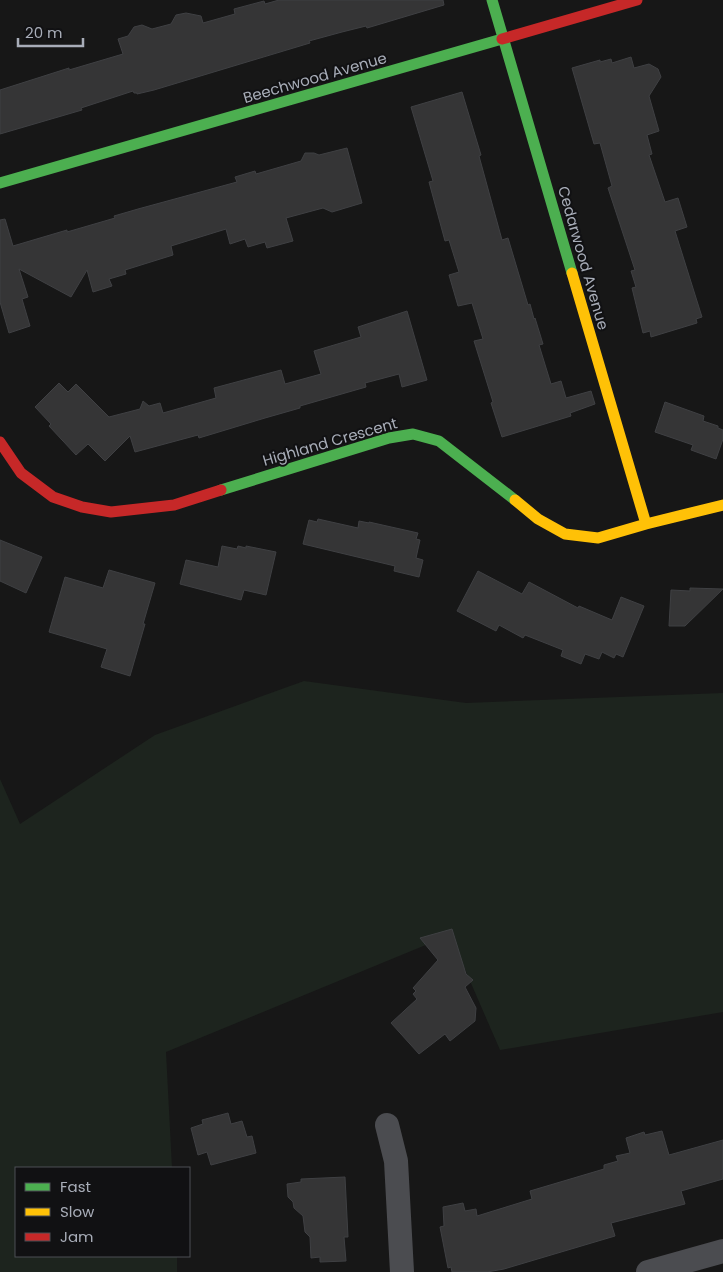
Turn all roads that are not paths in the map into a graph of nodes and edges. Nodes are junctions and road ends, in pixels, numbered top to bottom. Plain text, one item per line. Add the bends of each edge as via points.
1 (492, 0) edge
2 (637, 0) edge
3 (503, 40) junction
4 (0, 183) edge
5 (0, 442) edge
6 (723, 505) edge
7 (646, 524) junction
8 (387, 1125) dead end
9 (723, 1252) edge
10 (402, 1272) edge
11 (648, 1272) edge

1 - 3 street, Cedarwood Avenue
2 - 3 street, Beechwood Avenue
3 - 4 street, Beechwood Avenue
3 - 7 street, Cedarwood Avenue
5 - 7 street, Highland Crescent via 21,473 53,497 110,512 174,505 389,438 413,434 439,441 538,519 565,534 598,538
6 - 7 street, Highland Crescent
8 - 10 street via 396,1161
9 - 11 street

